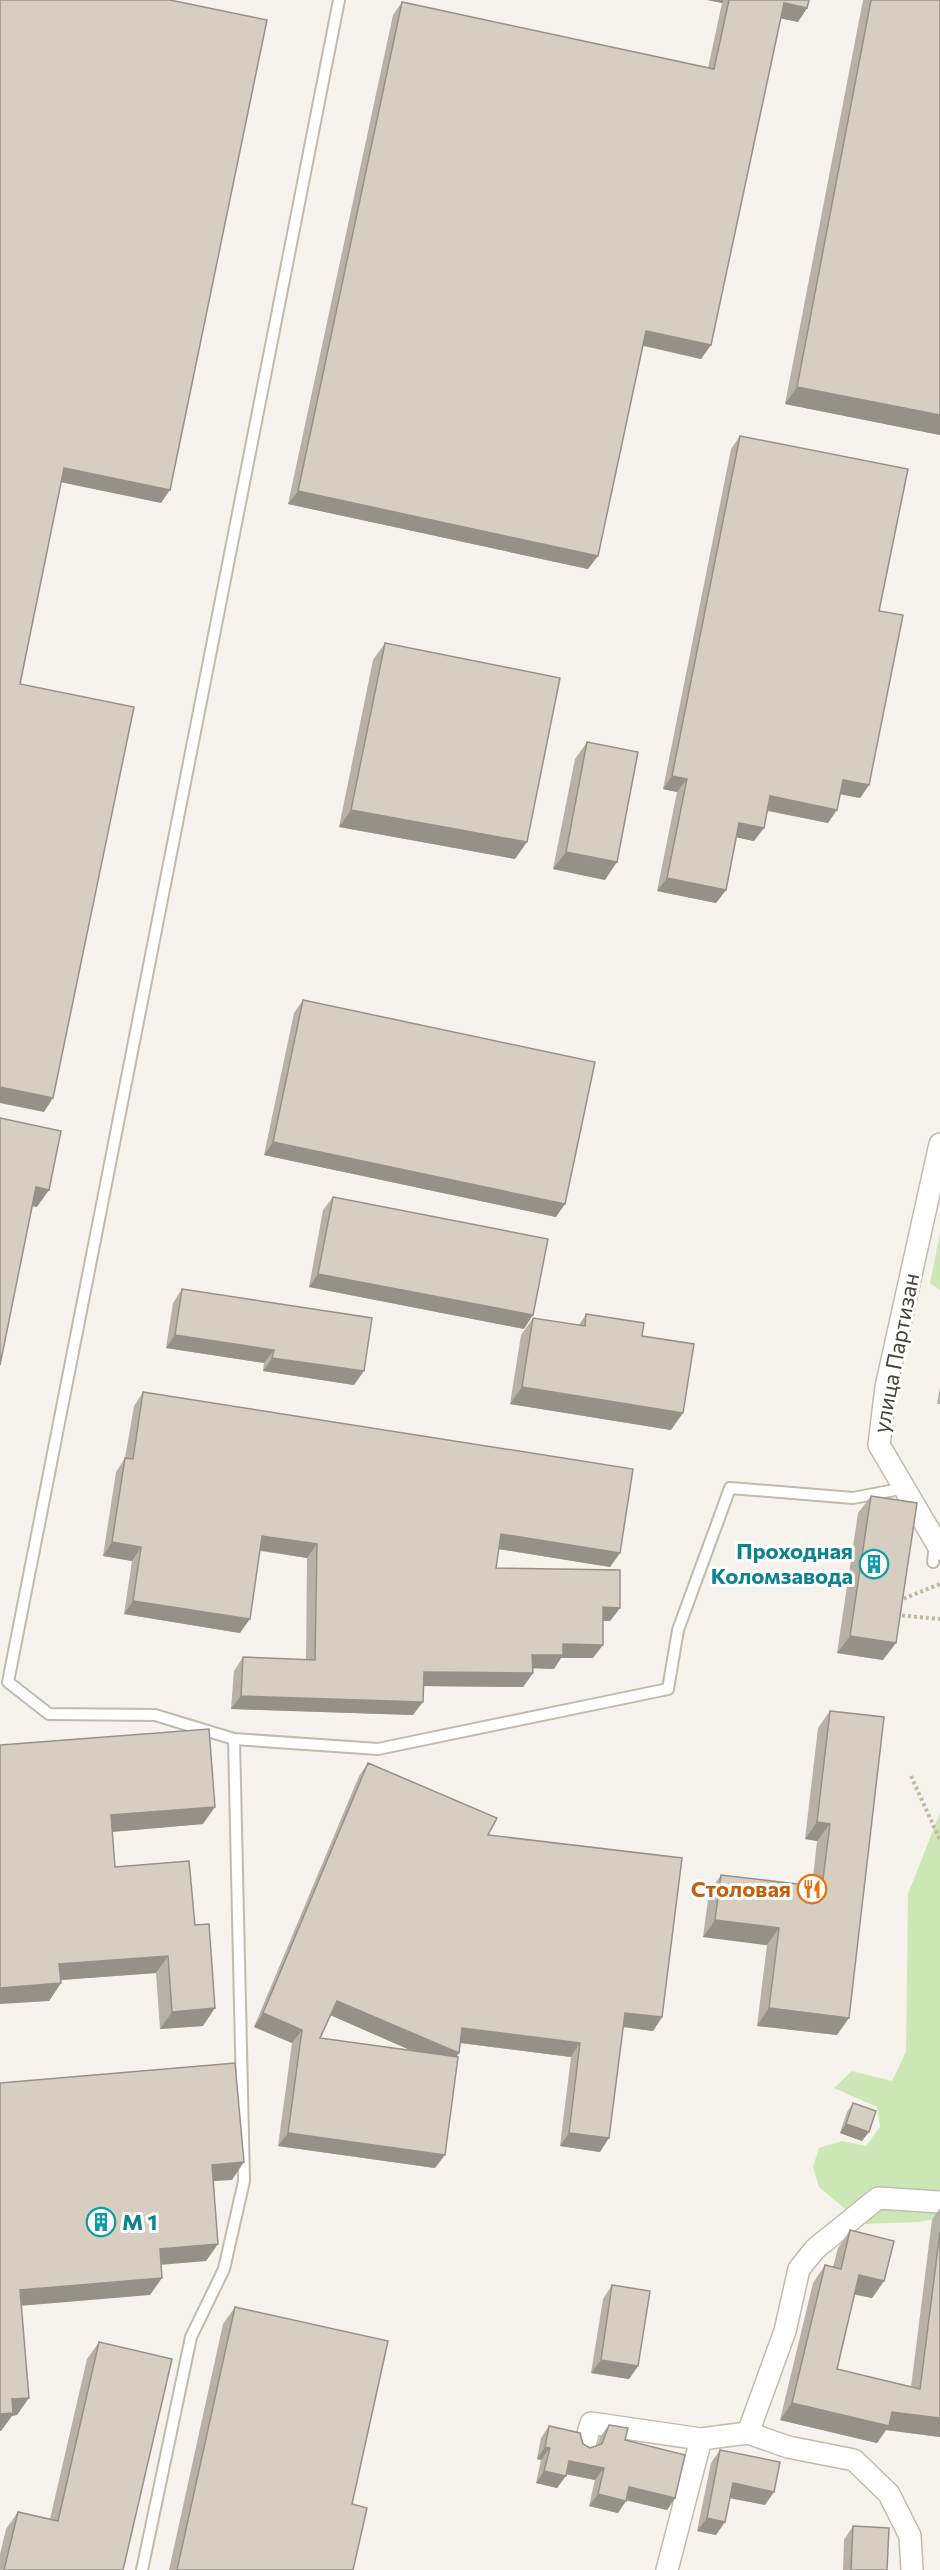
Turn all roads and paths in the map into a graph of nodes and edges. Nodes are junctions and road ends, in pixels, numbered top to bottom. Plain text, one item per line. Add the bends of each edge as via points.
1 (339, 0) edge
2 (940, 1144) edge
3 (904, 1488) junction
4 (936, 1550) edge
5 (940, 1584) edge
6 (940, 1619) edge
7 (234, 1739) junction
8 (910, 1776) dead end
9 (940, 1840) edge
10 (940, 2202) edge
11 (748, 2433) junction
12 (701, 2439) junction
13 (584, 2448) edge
14 (142, 2570) edge
15 (668, 2570) edge
16 (912, 2570) edge

1 - 7 lane via 8,1682 49,1714 155,1715
2 - 3 street, улица Партизан via 885,1388 879,1444
3 - 4 street, улица Партизан
3 - 7 lane via 853,1498 730,1488 678,1630 668,1689 378,1749
5 - 6 path via 898,1600 896,1615
7 - 14 lane via 244,2181 224,2269 191,2337
8 - 9 path
10 - 11 street via 878,2198 815,2249 798,2269 785,2331
11 - 12 street
11 - 16 street via 788,2447 854,2460 889,2494 910,2536
12 - 13 street via 591,2423
12 - 15 street

